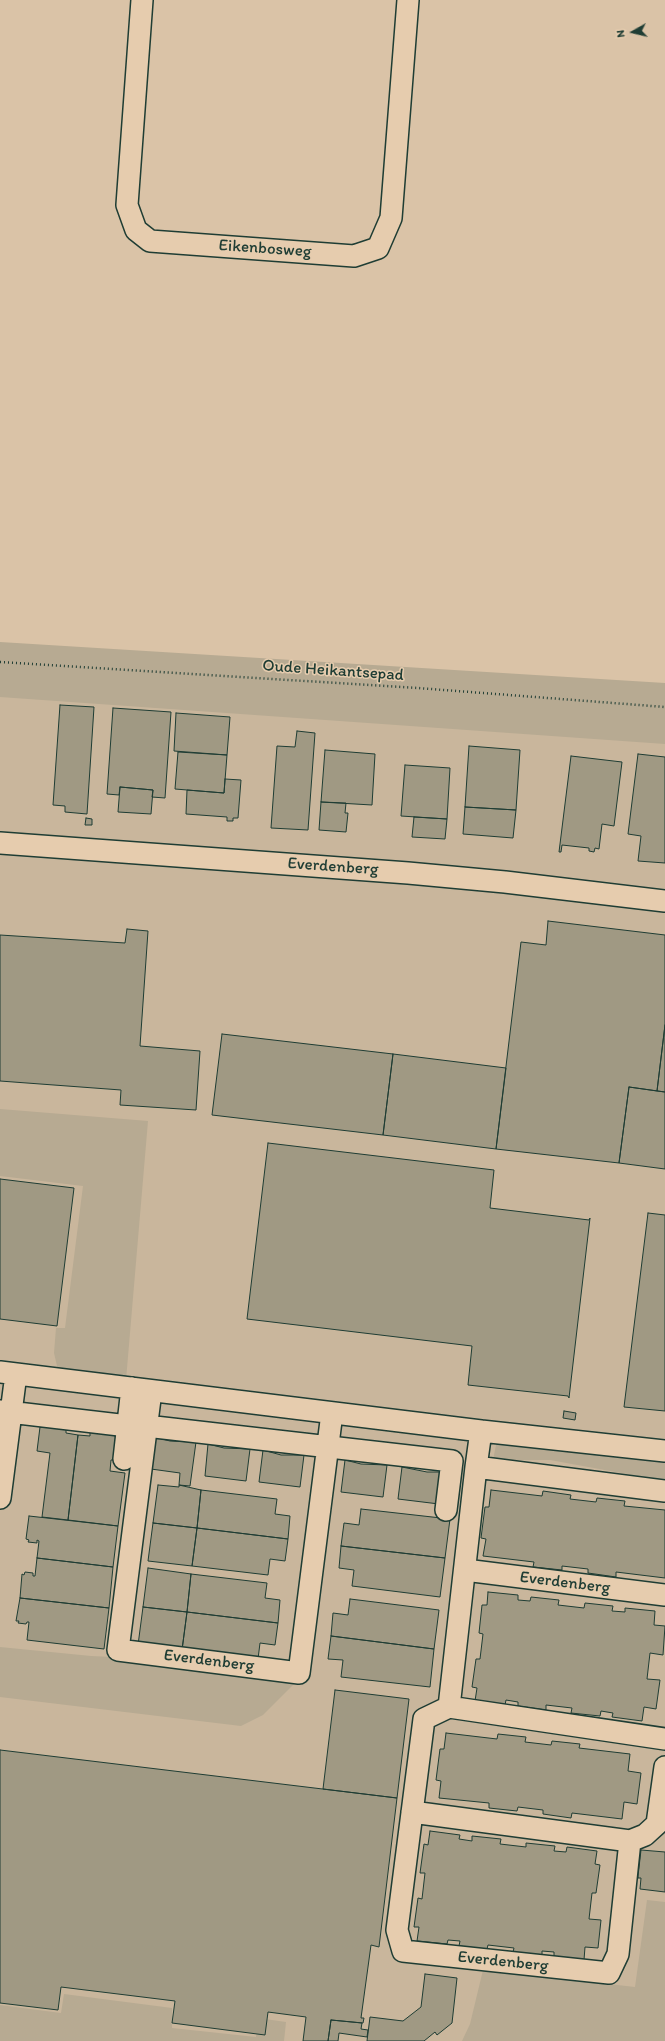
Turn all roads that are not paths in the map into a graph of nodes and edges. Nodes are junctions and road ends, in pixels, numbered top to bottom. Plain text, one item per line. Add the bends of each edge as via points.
1 (142, 0) edge
2 (408, 0) edge
3 (0, 843) edge
4 (665, 901) edge
5 (8, 1373) edge
6 (141, 1389) junction
7 (5, 1412) edge
8 (332, 1413) junction
9 (137, 1426) junction
10 (481, 1431) junction
11 (328, 1447) junction
12 (665, 1451) edge
13 (124, 1459) dead end
14 (476, 1467) junction
15 (665, 1491) edge
16 (0, 1498) edge
17 (446, 1510) dead end
18 (465, 1570) junction
19 (665, 1595) edge
20 (449, 1707) junction
21 (665, 1739) edge
22 (665, 1767) edge
23 (412, 1812) junction
24 (630, 1841) junction

1 - 2 street, Eikenbosweg via 127,205 136,230 150,241 354,256 378,248 391,218
3 - 4 street, Everdenberg via 408,873
5 - 6 street
5 - 7 street
6 - 8 street
6 - 9 street
7 - 9 street
7 - 16 street
8 - 10 street
8 - 11 street, Everdenberg
9 - 11 street
9 - 11 street, Everdenberg via 118,1650 299,1673
9 - 13 street
10 - 12 street
10 - 14 street
11 - 17 street via 452,1461
14 - 15 street
14 - 18 street
18 - 19 street, Everdenberg
18 - 20 street
20 - 21 street
20 - 23 street, Everdenberg via 424,1720
22 - 24 street via 657,1824 645,1835
23 - 24 street
23 - 24 street, Everdenberg via 397,1930 402,1951 609,1973 618,1954

